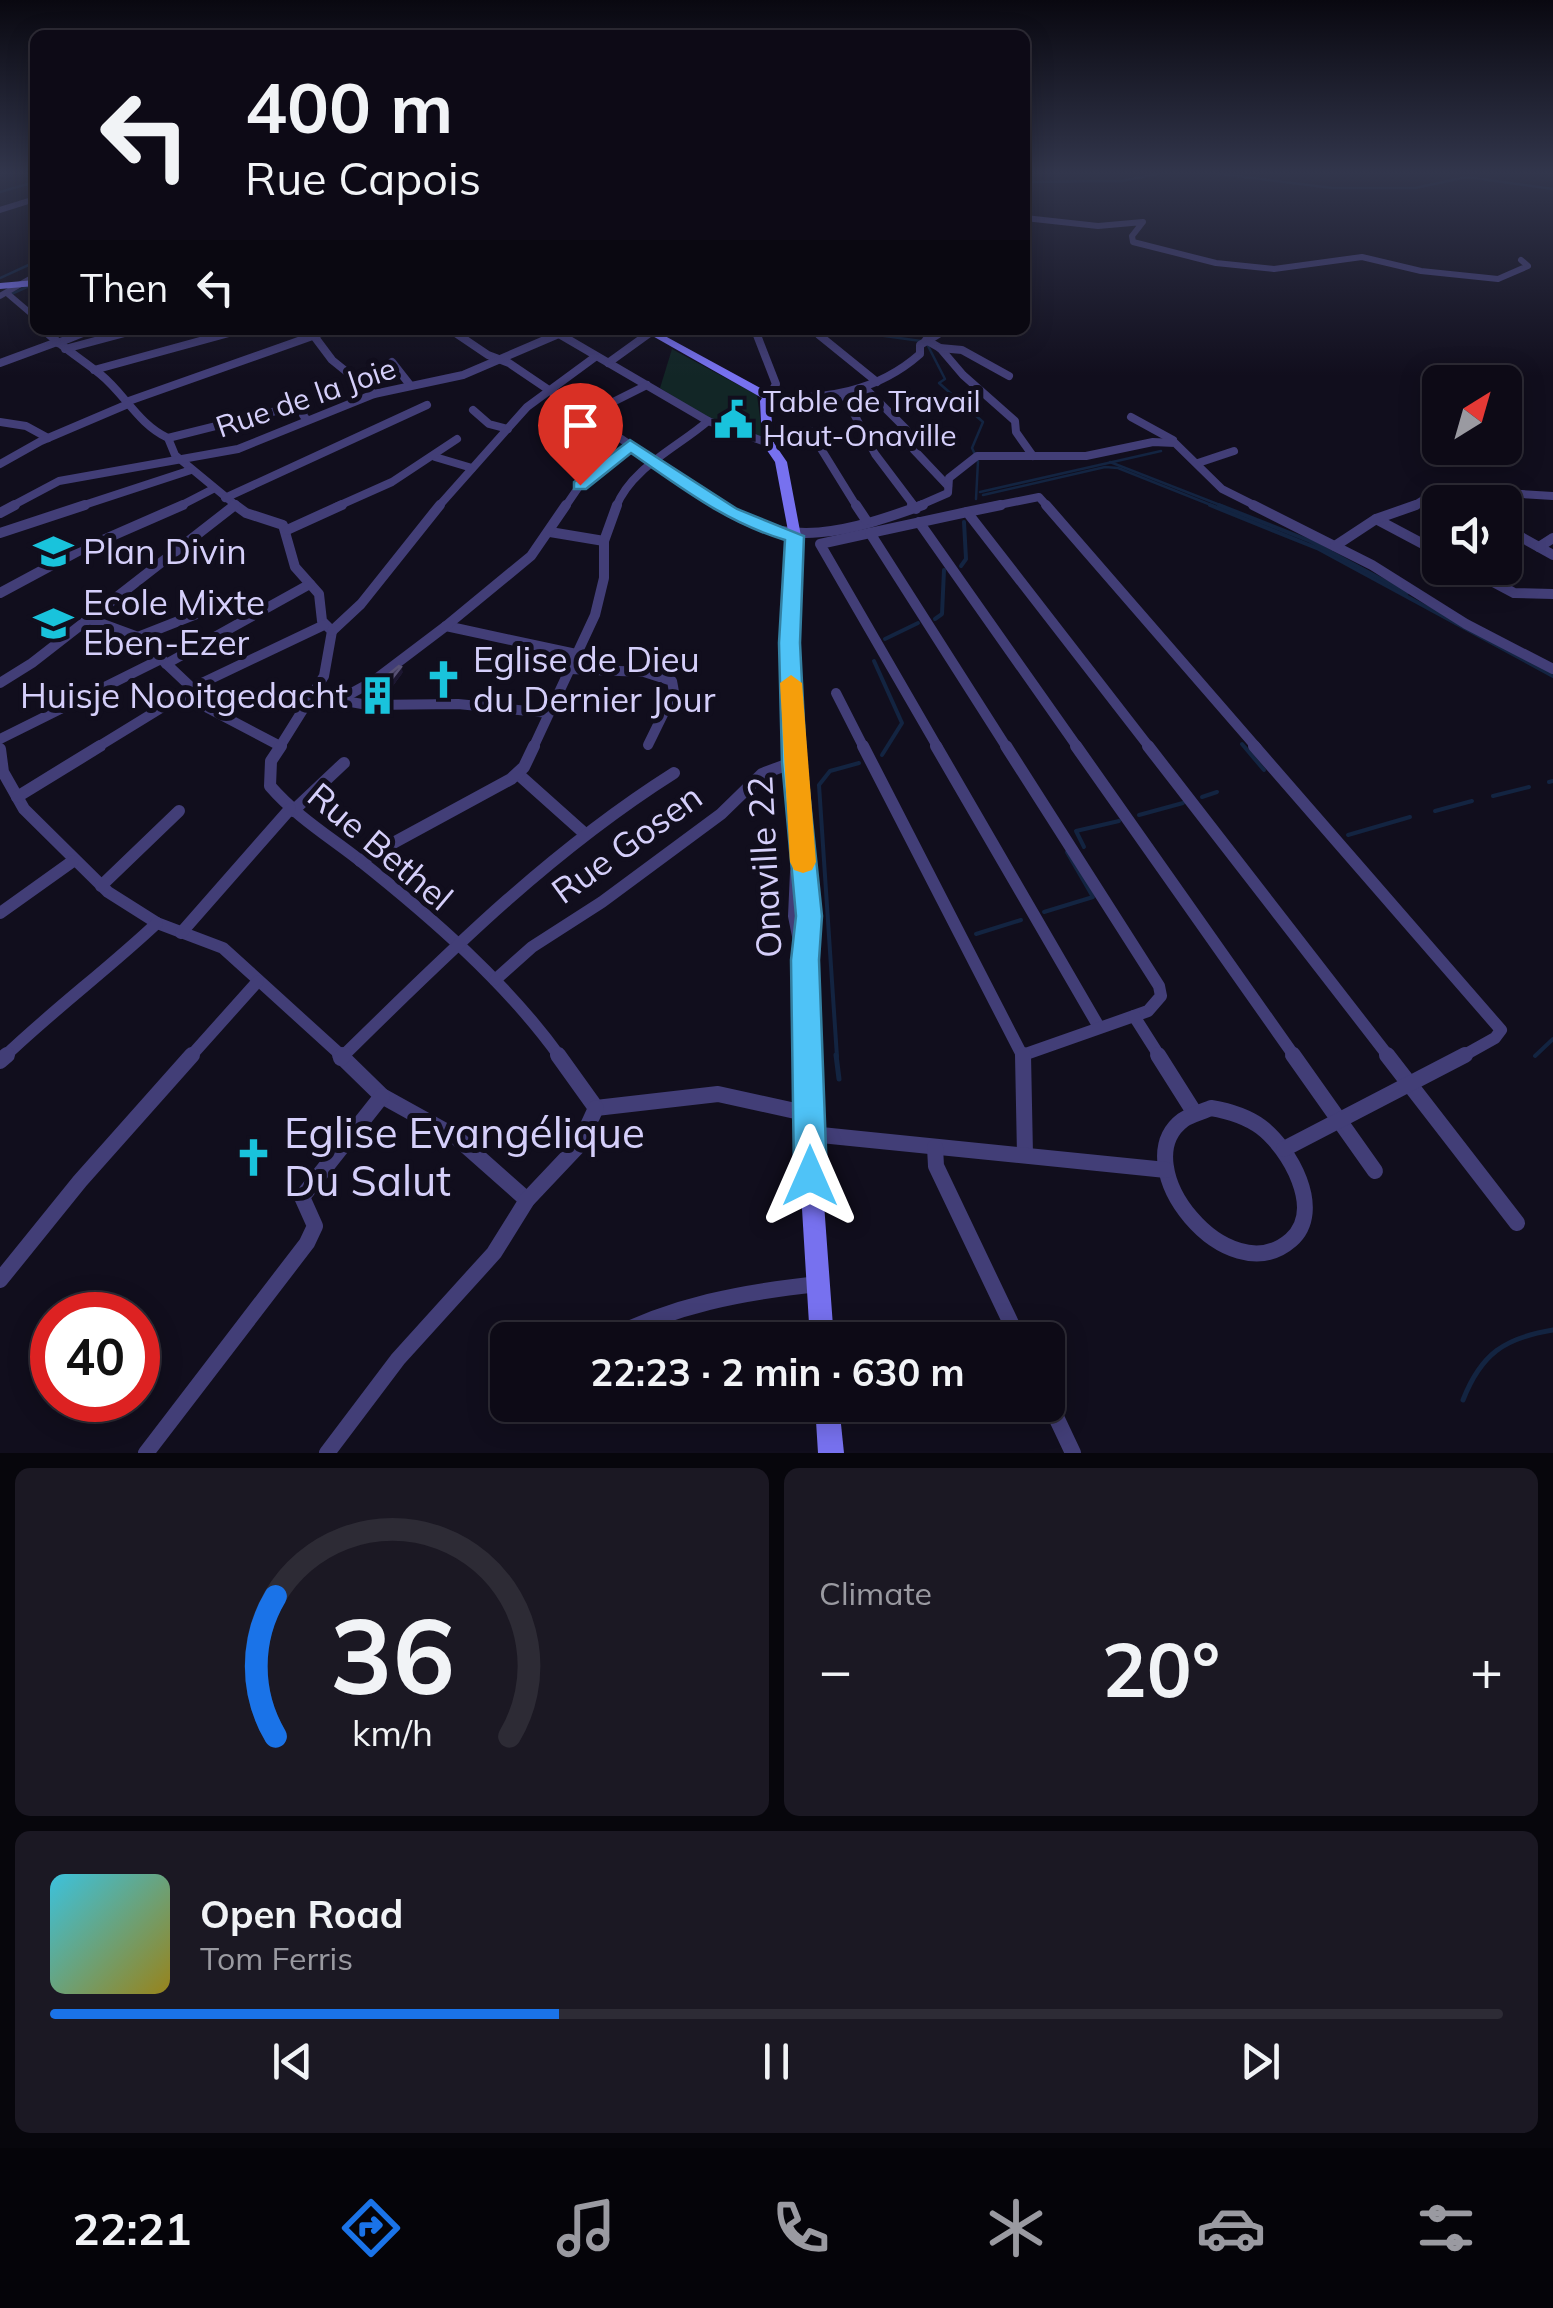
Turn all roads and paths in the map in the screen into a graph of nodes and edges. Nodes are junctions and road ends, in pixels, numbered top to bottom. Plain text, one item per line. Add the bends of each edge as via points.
1 (1133, 241) edge
2 (1521, 260) dead end
3 (30, 281) edge
4 (30, 282) edge
5 (0, 286) edge
6 (7, 296) edge
7 (0, 307) edge
8 (30, 312) edge
9 (49, 335) edge
10 (80, 335) edge
11 (111, 335) edge
12 (222, 335) edge
13 (310, 335) edge
14 (315, 335) edge
15 (461, 335) edge
16 (557, 335) edge
17 (568, 335) edge
18 (644, 335) edge
19 (656, 335) edge
20 (757, 335) edge
21 (819, 335) edge
22 (936, 335) edge
23 (926, 340) junction
24 (60, 345) junction
25 (940, 348) junction
26 (596, 357) junction
27 (500, 359) junction
28 (0, 362) edge
29 (392, 362) dead end
30 (608, 363) junction
31 (94, 370) junction
32 (1008, 376) dead end
33 (877, 382) junction
34 (410, 384) junction
35 (647, 385) junction
36 (865, 388) junction
37 (551, 391) junction
38 (843, 393) junction
39 (374, 394) junction
40 (770, 397) junction
41 (127, 403) junction
42 (427, 405) dead end
43 (473, 410) dead end
44 (587, 415) junction
45 (1132, 417) dead end
46 (308, 420) junction
47 (708, 421) junction
48 (0, 422) edge
49 (508, 430) junction
50 (810, 431) dead end
51 (48, 438) junction
52 (168, 438) junction
53 (457, 439) dead end
54 (768, 443) junction
55 (1175, 443) junction
56 (630, 445) junction
57 (1234, 452) dead end
58 (1032, 456) junction
59 (435, 457) junction
60 (653, 461) junction
61 (1198, 463) junction
62 (0, 464) edge
63 (186, 465) junction
64 (472, 468) junction
65 (948, 486) junction
66 (213, 489) junction
67 (1522, 494) edge
68 (1553, 496) edge
69 (1422, 500) edge
70 (230, 502) junction
71 (967, 512) junction
72 (0, 513) edge
73 (917, 516) junction
74 (1376, 519) junction
75 (868, 527) junction
76 (286, 530) junction
77 (550, 532) junction
78 (0, 533) edge
79 (1522, 537) edge
80 (1553, 538) edge
81 (794, 539) junction
82 (604, 541) junction
83 (1422, 543) edge
84 (820, 544) junction
85 (1335, 546) junction
86 (1538, 546) junction
87 (1553, 555) edge
88 (310, 584) junction
89 (1499, 585) edge
90 (0, 593) edge
91 (1553, 594) edge
92 (227, 602) dead end
93 (89, 619) junction
94 (446, 626) junction
95 (328, 628) junction
96 (138, 636) junction
97 (576, 654) junction
98 (163, 662) junction
99 (570, 669) junction
100 (1553, 669) edge
101 (0, 683) edge
102 (189, 692) junction
103 (836, 693) dead end
104 (339, 700) junction
105 (308, 704) junction
106 (549, 714) junction
107 (0, 738) edge
108 (280, 746) junction
109 (648, 746) dead end
110 (0, 750) edge
111 (794, 762) junction
112 (344, 763) dead end
113 (1, 772) edge
114 (674, 773) dead end
115 (518, 774) junction
116 (18, 797) junction
117 (291, 810) junction
118 (179, 811) dead end
119 (584, 833) junction
120 (73, 861) junction
121 (360, 861) junction
122 (101, 886) junction
123 (0, 913) edge
124 (157, 923) junction
125 (181, 933) junction
126 (455, 947) junction
127 (496, 980) junction
128 (258, 981) junction
129 (1134, 1016) junction
130 (1099, 1027) junction
131 (1023, 1055) junction
132 (341, 1058) junction
133 (0, 1061) edge
134 (1412, 1085) junction
135 (382, 1096) junction
136 (596, 1108) junction
137 (1194, 1112) junction
138 (810, 1114) junction
139 (1340, 1118) junction
140 (811, 1134) junction
141 (935, 1147) junction
142 (1284, 1149) junction
143 (1025, 1155) junction
144 (1166, 1170) junction
145 (1376, 1171) dead end
146 (527, 1200) junction
147 (1517, 1223) dead end
148 (0, 1280) edge
149 (818, 1284) junction
150 (642, 1322) edge
151 (821, 1322) edge
152 (1010, 1322) edge
153 (828, 1422) edge
154 (1058, 1422) edge
155 (146, 1453) edge
156 (327, 1453) edge
157 (831, 1453) edge
158 (1073, 1453) edge

1 - 2 street via 1274,268 1362,256 1498,279 1528,266
3 - 5 street
4 - 6 street
6 - 7 street
6 - 8 street
9 - 24 street
10 - 24 street
11 - 24 street
12 - 31 street
13 - 41 street
14 - 39 street via 353,381
15 - 27 street
16 - 27 street, Rue de la Joie
17 - 26 street
18 - 30 street
19 - 40 street
20 - 40 street via 776,384
21 - 33 street
22 - 23 street
23 - 25 street
23 - 33 street via 912,362
24 - 28 street
24 - 31 street
25 - 32 street via 962,350
25 - 58 street via 1015,421
26 - 30 street
26 - 37 street
27 - 34 street, Rue de la Joie via 462,375
27 - 37 street
29 - 34 street
30 - 35 street
31 - 41 street
33 - 36 street
34 - 39 street, Rue de la Joie
35 - 44 street
35 - 47 street
36 - 38 street
36 - 65 street
37 - 44 street
37 - 49 street
38 - 40 street
38 - 73 street via 862,435
39 - 46 street, Rue de la Joie
40 - 54 street, Onaville 22
41 - 51 street
41 - 52 street
42 - 70 street
43 - 49 street
44 - 56 street
45 - 55 street
46 - 52 street via 300,405
46 - 63 street, Rue de la Joie
47 - 54 street
47 - 60 street
48 - 51 street
49 - 64 street
50 - 75 street
51 - 62 street
52 - 63 street
53 - 59 street
54 - 81 street, Onaville 22 via 780,462
55 - 58 street
55 - 61 street
56 - 60 street
56 - 77 street via 580,485
57 - 61 street
58 - 65 street via 977,456
59 - 64 street
59 - 76 street
60 - 81 street via 741,518
60 - 82 street via 619,500
61 - 85 street via 1222,489
63 - 66 street
63 - 72 street, Rue de la Joie via 59,481
63 - 78 street
64 - 95 street via 361,604
65 - 73 street
66 - 70 street
66 - 90 street
67 - 68 street
69 - 74 street
70 - 76 street
70 - 93 street
71 - 73 street
71 - 134 street
71 - 134 street via 1039,497 1501,1030
73 - 75 street
73 - 139 street
74 - 83 street
74 - 85 street
75 - 81 street
75 - 84 street
75 - 129 street via 1159,986 1157,1004
76 - 88 street via 295,567
77 - 82 street
77 - 94 street via 531,556
79 - 86 street
80 - 86 street
81 - 84 street
81 - 111 street, Onaville 22
82 - 97 street via 601,594
84 - 130 street
85 - 100 street
86 - 87 street
88 - 95 street
88 - 98 street
89 - 91 street via 1514,593
92 - 96 street
93 - 96 street
93 - 101 street
94 - 97 street
94 - 104 street
95 - 102 street via 272,646
95 - 105 street, Rue Bethel via 324,676
96 - 98 street
97 - 99 street
98 - 102 street
98 - 107 street
99 - 106 street
99 - 109 street via 644,672 672,681 674,692
102 - 108 street
102 - 116 street
103 - 131 street
104 - 105 street
104 - 106 street
105 - 108 street, Rue Bethel
106 - 115 street
108 - 117 street, Rue Bethel via 268,774
110 - 113 street
111 - 127 street, Rue Gosen via 758,775 724,812
111 - 138 street, Onaville 22 via 809,916
112 - 117 street
113 - 116 street
114 - 119 street
115 - 119 street
115 - 121 street
116 - 120 street
117 - 121 street, Rue Bethel
117 - 125 street
118 - 122 street
119 - 126 street
120 - 122 street
120 - 123 street
121 - 126 street, Rue Bethel
122 - 124 street
124 - 125 street
124 - 133 street
125 - 128 street via 223,948
126 - 127 street, Rue Bethel
126 - 132 street
127 - 136 street, Rue Bethel
128 - 132 street
128 - 148 street
129 - 130 street
129 - 137 street
130 - 131 street
131 - 143 street
132 - 135 street
134 - 139 street
134 - 147 street
135 - 146 street via 456,1137
135 - 155 street via 302,1196 315,1226 307,1243
136 - 138 street via 718,1094
136 - 146 street via 579,1145
137 - 142 street via 1230,1111
137 - 144 street via 1176,1124 1166,1144
138 - 140 street, Onaville 22
139 - 142 street
139 - 145 street
140 - 141 street
140 - 149 street, Onaville 22
141 - 143 street
141 - 152 street via 936,1166
142 - 144 street via 1298,1174 1301,1225 1288,1244 1267,1254 1215,1242 1183,1209
143 - 144 street
146 - 156 street via 494,1253 398,1359
149 - 150 street via 745,1290
149 - 151 street, Onaville 22
153 - 157 street
154 - 158 street

